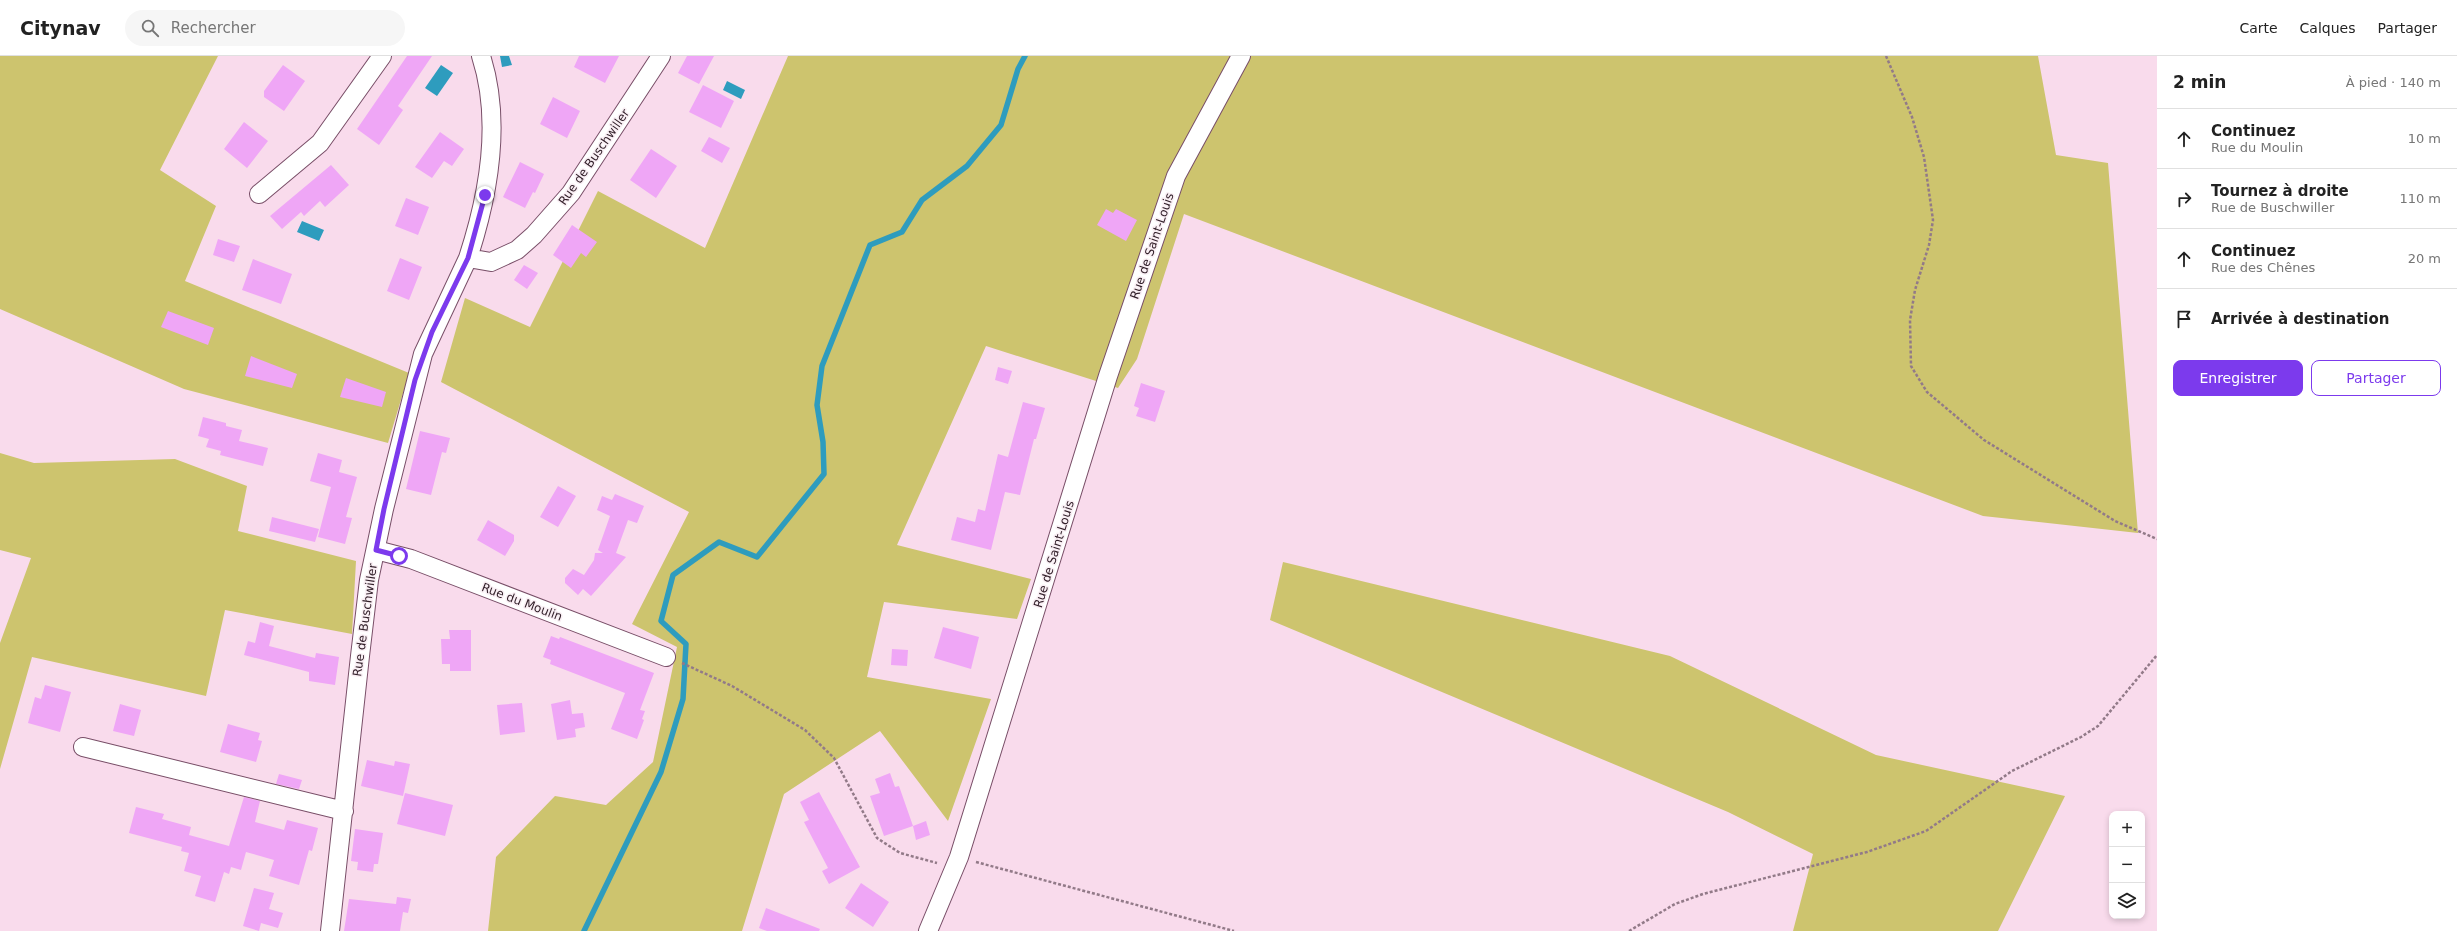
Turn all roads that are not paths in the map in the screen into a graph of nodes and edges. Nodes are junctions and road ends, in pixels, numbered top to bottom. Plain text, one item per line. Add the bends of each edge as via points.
1 (382, 56) edge
2 (481, 56) edge
3 (660, 56) edge
4 (1241, 56) edge
5 (259, 194) dead end
6 (468, 258) junction
7 (376, 550) junction
8 (673, 660) road end
9 (83, 747) dead end
10 (344, 811) junction
11 (330, 931) edge
12 (928, 931) edge

1 - 5 street via 320,143
2 - 6 street via 488,86 492,131 485,195
3 - 6 street, Rue de Buschwiller via 571,193 534,235 517,250 491,262
4 - 12 street, Rue de Saint-Louis via 1176,176 1110,369 957,862
6 - 7 street, Rue de Buschwiller via 423,354
7 - 8 street, Rue du Moulin via 411,559
7 - 10 street, Rue de Buschwiller via 369,580
9 - 10 street
10 - 11 street, Rue de Buschwiller

